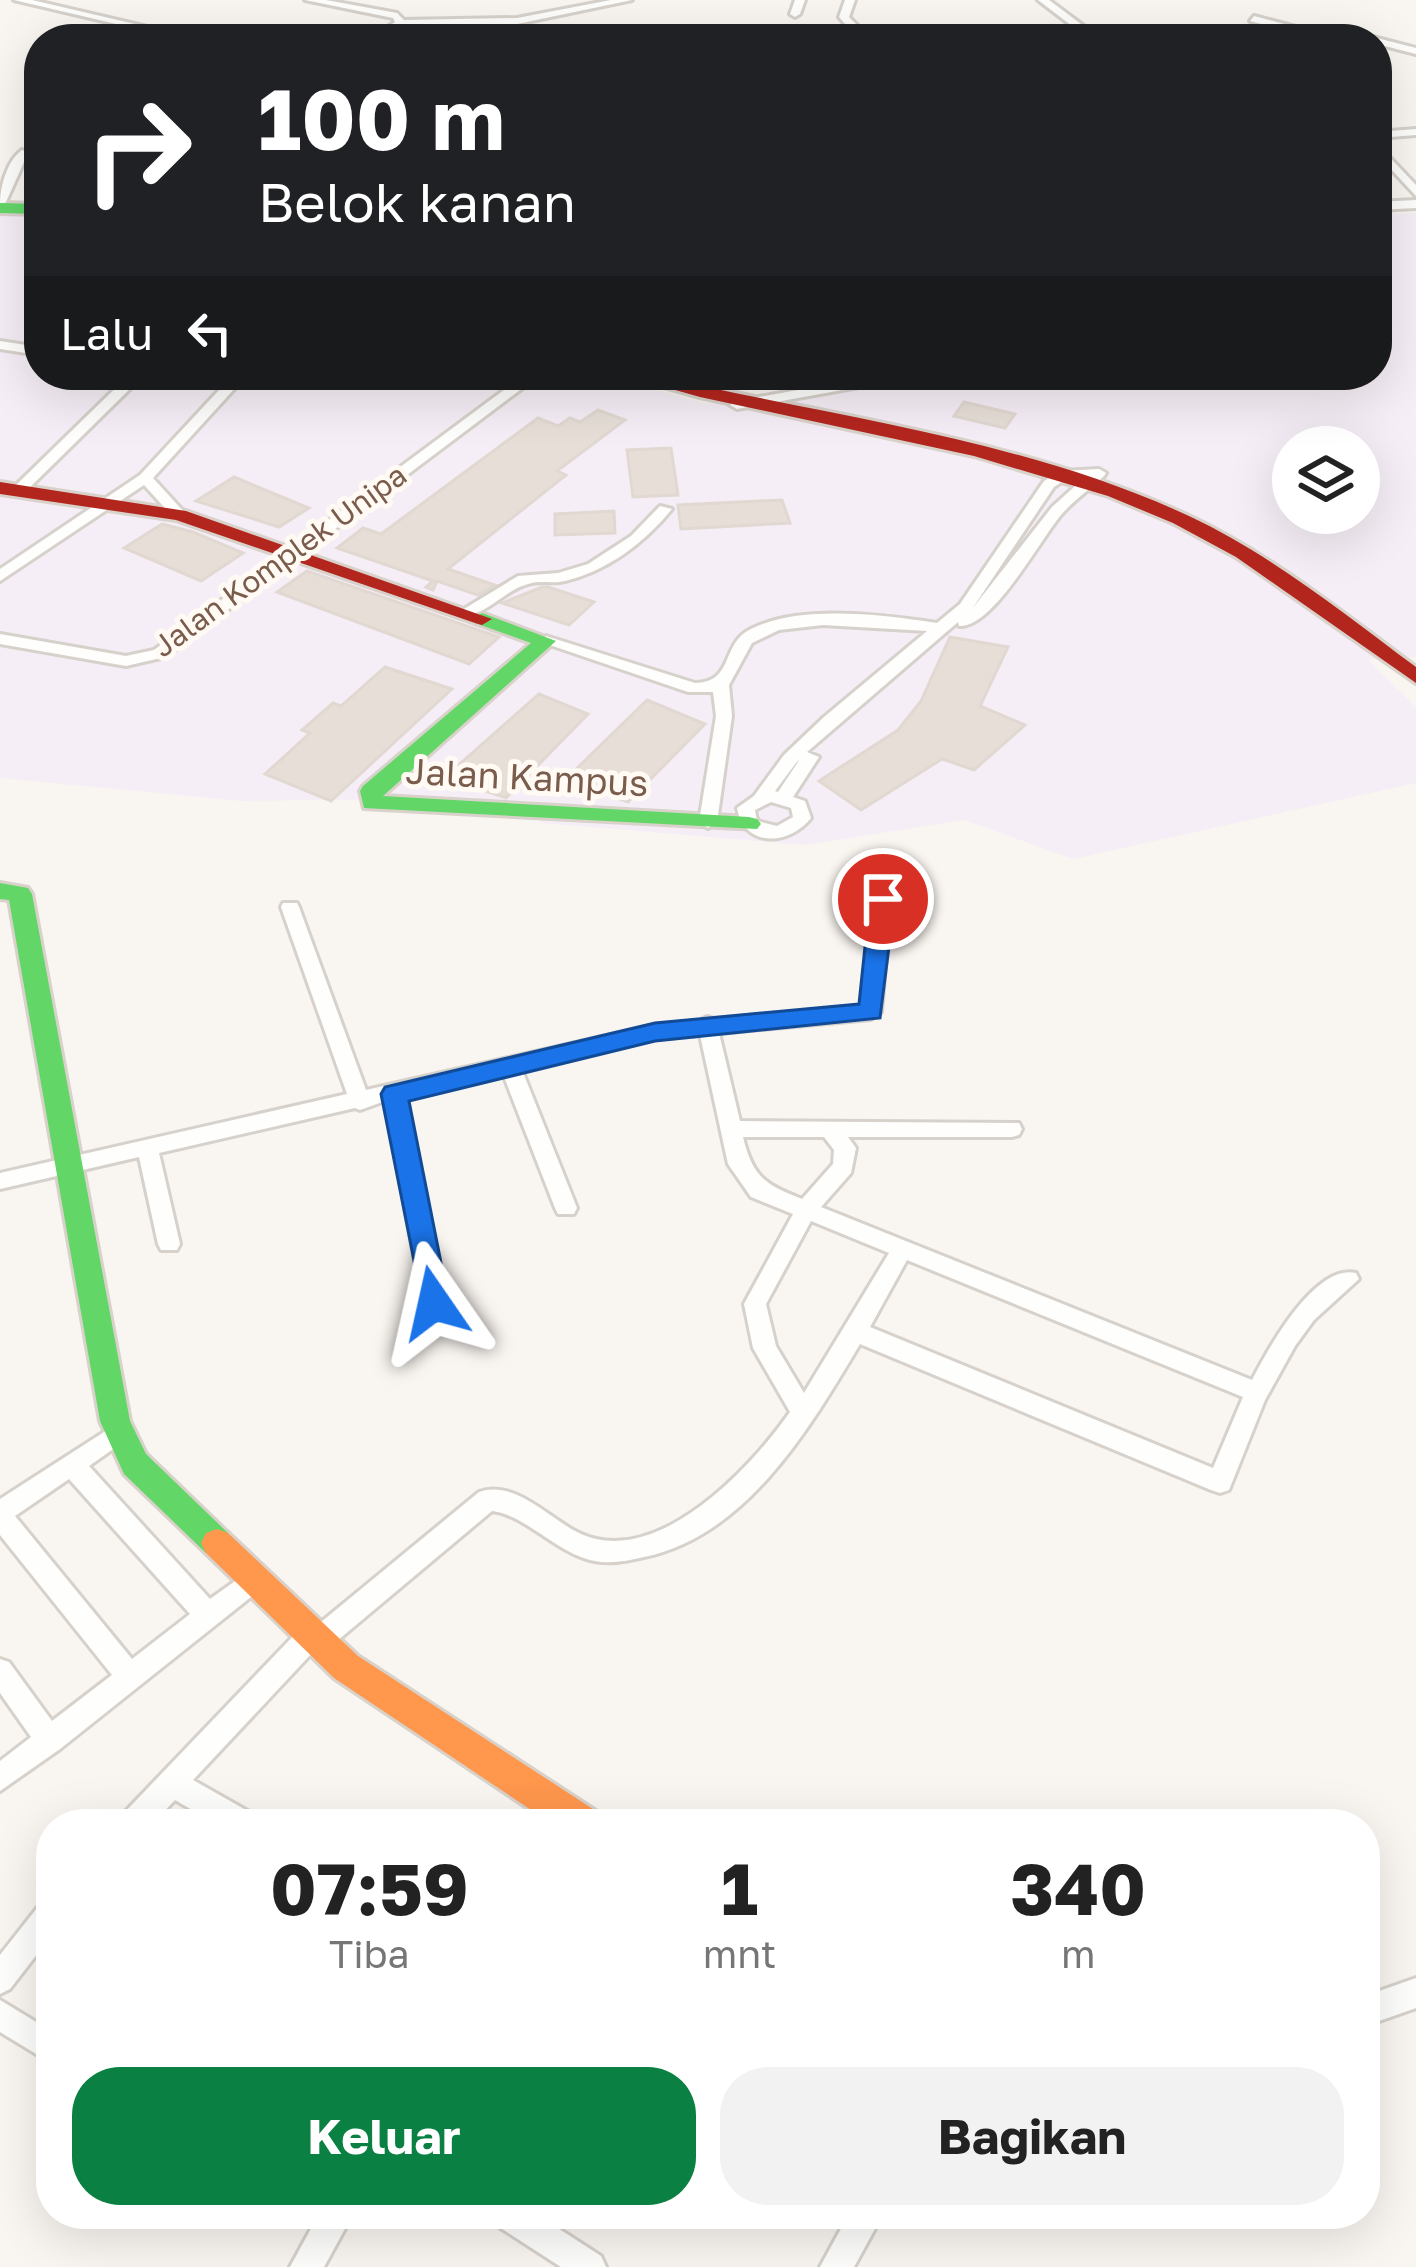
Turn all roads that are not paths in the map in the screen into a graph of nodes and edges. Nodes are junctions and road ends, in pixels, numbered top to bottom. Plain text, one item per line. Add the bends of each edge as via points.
1 (19, 0) edge
2 (310, 0) edge
3 (627, 0) edge
4 (800, 0) edge
5 (1043, 0) edge
6 (795, 14) dead end
7 (1254, 19) dead end
8 (400, 23) joint
9 (127, 24) edge
10 (1076, 24) edge
11 (1273, 24) edge
12 (22, 153) dead end
13 (1392, 164) edge
14 (1416, 192) edge
15 (0, 205) edge
16 (120, 390) edge
17 (227, 390) edge
18 (513, 390) edge
19 (684, 390) edge
20 (820, 390) edge
21 (737, 405) junction
22 (145, 478) junction
23 (1075, 479) junction
24 (9, 490) edge
25 (109, 507) junction
26 (665, 509) dead end
27 (179, 515) junction
28 (293, 555) junction
29 (0, 576) edge
30 (467, 612) junction
31 (900, 624) junction
32 (946, 629) junction
33 (0, 639) edge
34 (546, 640) junction
35 (926, 645) junction
36 (1416, 676) edge
37 (721, 686) junction
38 (815, 744) junction
39 (762, 796) junction
40 (784, 796) junction
41 (708, 822) junction
42 (749, 824) junction
43 (885, 863) dead end
44 (0, 891) edge
45 (290, 908) dead end
46 (707, 1024) junction
47 (511, 1066) junction
48 (394, 1094) junction
49 (360, 1102) junction
50 (731, 1129) junction
51 (829, 1129) junction
52 (1012, 1129) dead end
53 (148, 1149) junction
54 (68, 1166) junction
55 (0, 1181) edge
56 (566, 1208) dead end
57 (805, 1211) junction
58 (169, 1244) dead end
59 (902, 1250) junction
60 (1348, 1279) dead end
61 (434, 1303) dead end
62 (854, 1330) junction
63 (1256, 1392) junction
64 (804, 1414) junction
65 (118, 1433) junction
66 (72, 1465) junction
67 (0, 1515) edge
68 (252, 1581) junction
69 (208, 1615) junction
70 (313, 1640) junction
71 (0, 1671) edge
72 (130, 1677) junction
73 (50, 1740) junction
74 (0, 1778) edge
75 (172, 1783) junction
76 (147, 1809) edge
77 (217, 1809) edge
78 (553, 1809) edge
79 (36, 1932) edge
80 (0, 1979) edge
81 (1416, 1993) edge
82 (1380, 2006) edge
83 (0, 2015) edge
84 (36, 2038) edge
85 (320, 2229) edge
86 (530, 2229) edge
87 (858, 2229) edge
88 (306, 2267) edge
89 (590, 2267) edge
90 (836, 2267) edge

1 - 9 street
2 - 8 street via 401,17
3 - 8 street via 517,21
4 - 6 street
5 - 10 street
7 - 11 street
12 - 15 street
13 - 14 street
16 - 24 street
17 - 22 street
18 - 28 street, Jalan Komplek Unipa
19 - 21 street
20 - 21 street
21 - 23 street via 903,431
22 - 25 street
22 - 27 street
23 - 32 street, Jalan Kampus via 985,607
23 - 32 street, Jalan Kampus via 1042,493
23 - 36 street via 1210,534
24 - 25 street
25 - 27 street
25 - 29 street
26 - 30 street via 592,567 524,579
27 - 28 street
28 - 30 street
28 - 33 street, Jalan Komplek Unipa via 148,659
30 - 34 street
31 - 32 street
31 - 35 street
31 - 37 street via 764,629 744,641
32 - 35 street, Jalan Kampus
34 - 37 street via 694,688
34 - 41 street, Jalan Kampus via 368,800
35 - 38 street, Jalan Kampus
37 - 41 street
38 - 39 street, Jalan Kampus
38 - 40 street, Jalan Kampus
39 - 40 street
39 - 42 street, Jalan Kampus via 746,808
40 - 42 street, Jalan Kampus via 801,809 796,826 768,832
41 - 42 street, Jalan Kampus
43 - 46 street via 871,1012
44 - 54 street via 20,893
45 - 49 street
46 - 47 street
46 - 50 street
47 - 48 street
47 - 56 street
48 - 49 street
48 - 61 street
49 - 53 street
50 - 51 street
50 - 57 street via 749,1180
51 - 52 street
51 - 57 street via 846,1158
53 - 54 street
53 - 58 street
54 - 55 street
54 - 65 street
57 - 59 street
57 - 64 street via 755,1304 765,1348
59 - 62 street
59 - 63 street
60 - 63 street via 1286,1342
62 - 63 street via 1220,1482
62 - 64 street
64 - 70 street via 746,1485 642,1546 576,1546 513,1503 488,1500
65 - 66 street
65 - 68 street via 135,1464
66 - 67 street
66 - 69 street
67 - 72 street
68 - 69 street
68 - 70 street
69 - 72 street
70 - 75 street
70 - 78 street
71 - 73 street
72 - 73 street
73 - 74 street
75 - 76 street
75 - 77 street
79 - 80 street
81 - 82 street
83 - 84 street
85 - 88 street
86 - 89 street
87 - 90 street

